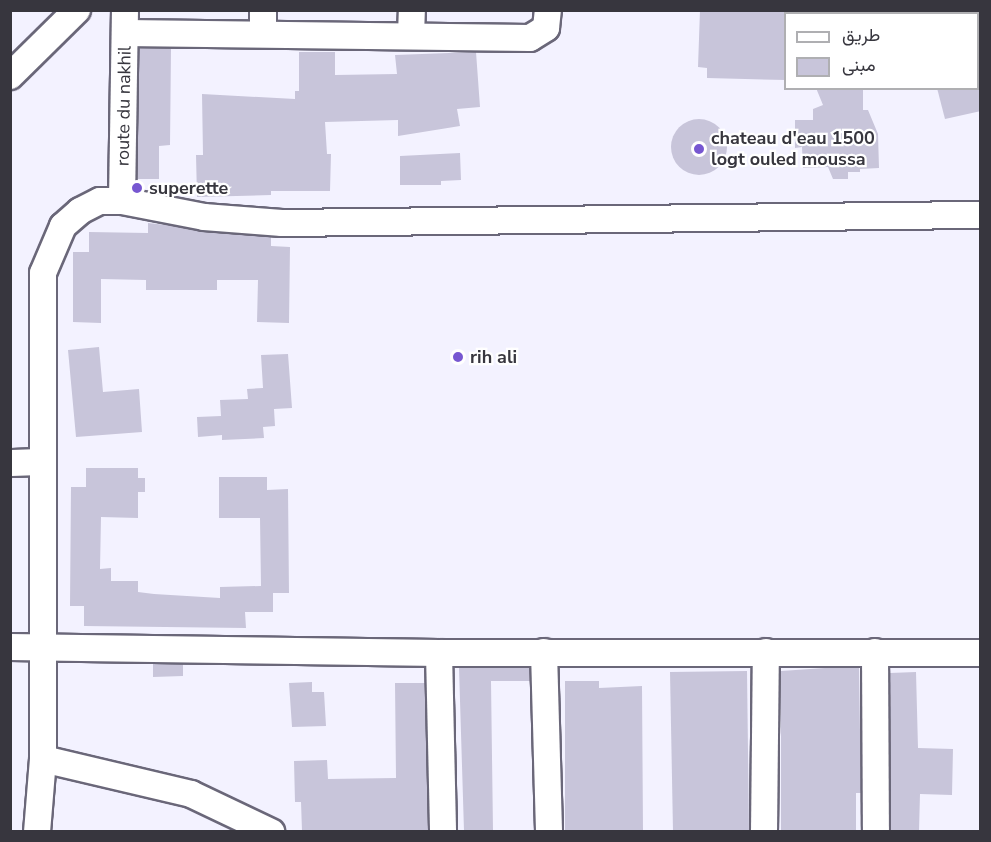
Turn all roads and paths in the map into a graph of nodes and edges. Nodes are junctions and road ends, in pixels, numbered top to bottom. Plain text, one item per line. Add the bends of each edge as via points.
1 (77, 10) edge
2 (548, 10) edge
3 (125, 22) edge
4 (263, 22) edge
5 (411, 22) edge
6 (10, 76) edge
7 (122, 201) junction
8 (981, 215) edge
9 (40, 462) junction
10 (10, 463) edge
11 (10, 646) edge
12 (41, 646) junction
13 (544, 652) junction
14 (766, 652) junction
15 (875, 652) junction
16 (981, 652) edge
17 (439, 653) junction
18 (43, 759) junction
19 (37, 831) edge
20 (271, 831) edge
21 (443, 831) edge
22 (549, 831) edge
23 (764, 831) edge
24 (876, 831) edge

1 - 6 street
2 - 5 street via 546,28 530,38
3 - 4 street
3 - 7 street, route du nakhil
4 - 5 street
7 - 8 street via 204,217 282,223
7 - 9 street via 100,201 80,211 63,226 46,257
9 - 10 street
9 - 12 street
11 - 12 street
12 - 17 street
12 - 18 street
13 - 14 street
13 - 17 street
13 - 22 street
14 - 15 street
14 - 23 street
15 - 16 street
15 - 24 street
17 - 21 street
18 - 19 street
18 - 20 street via 191,794

